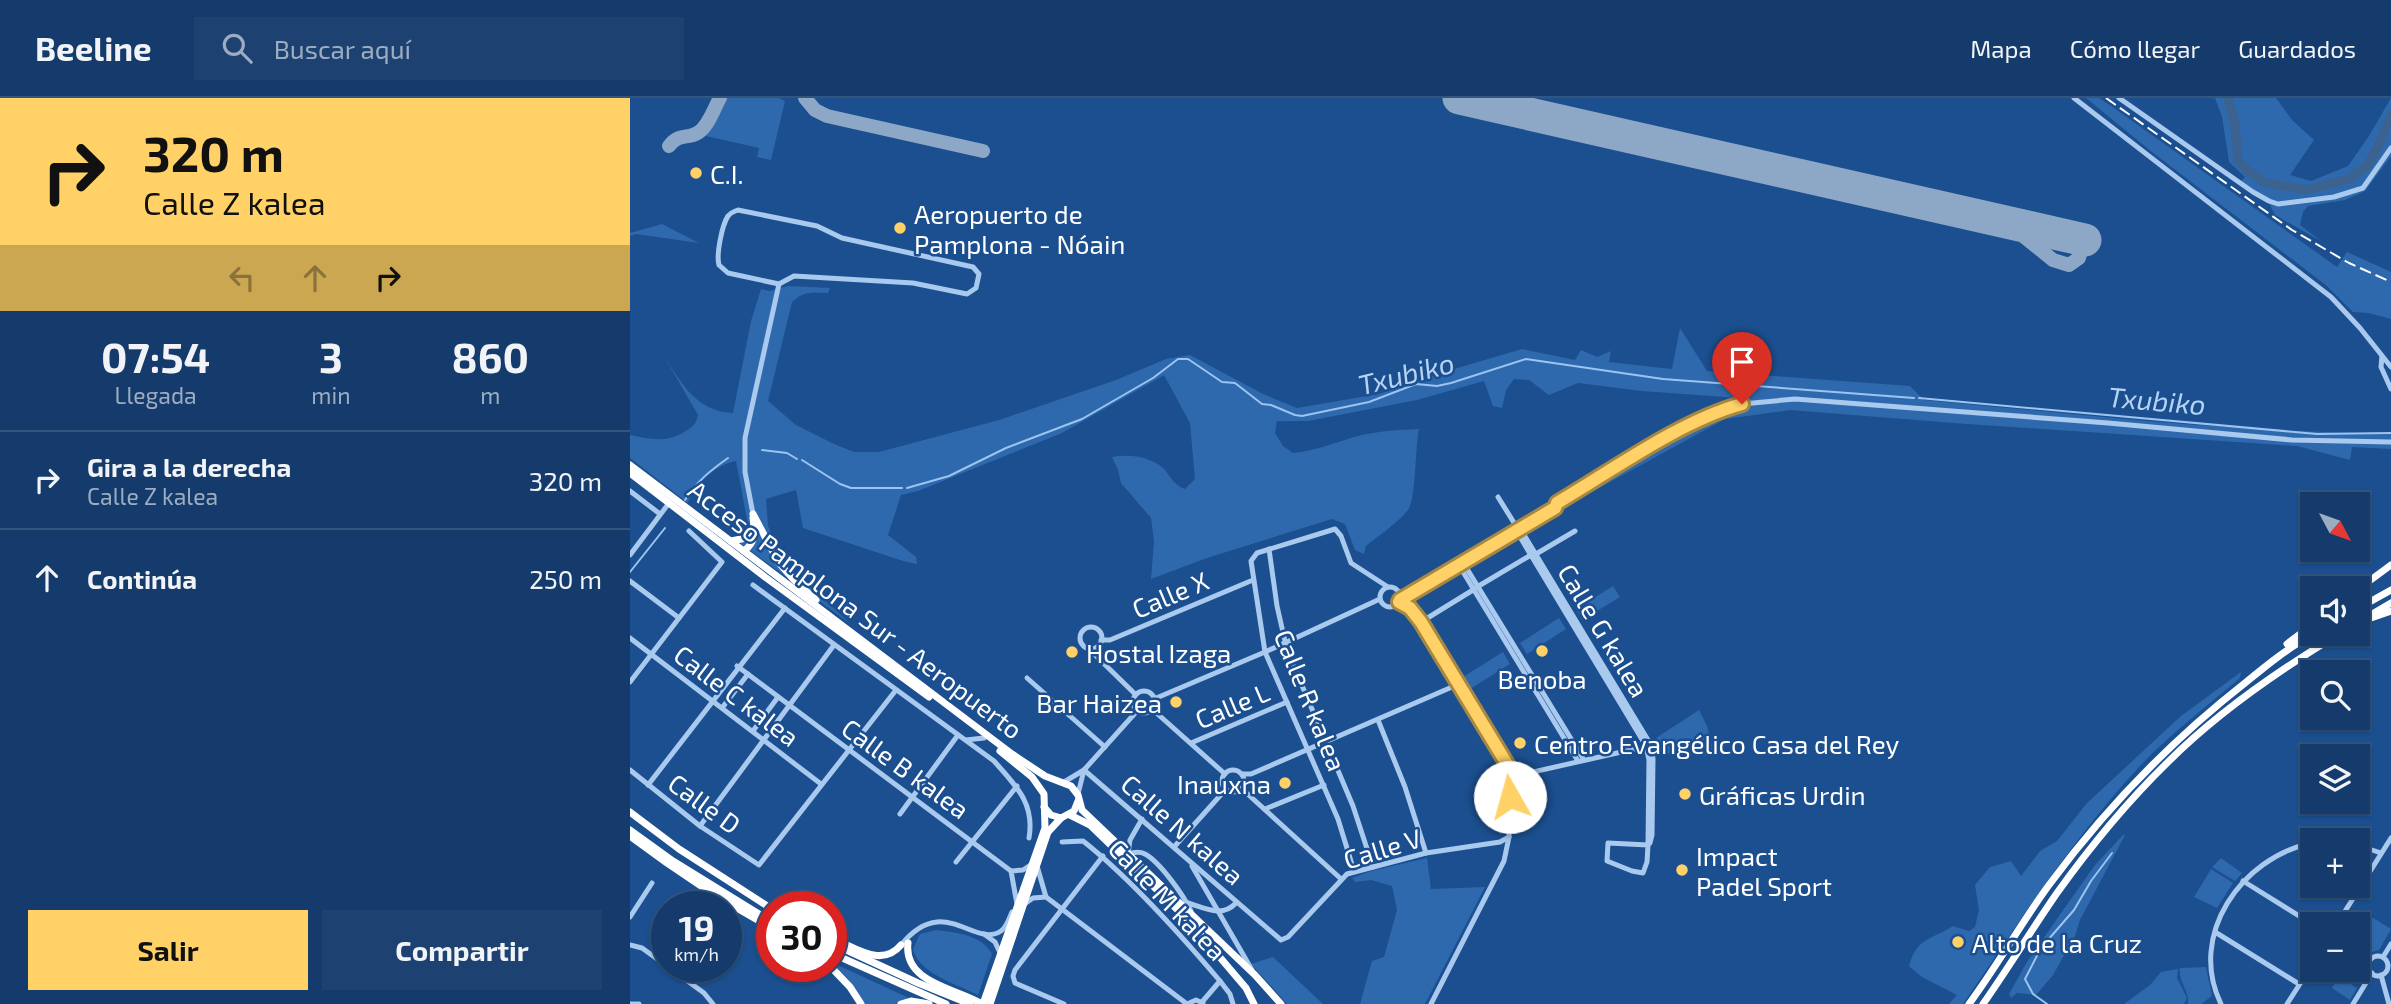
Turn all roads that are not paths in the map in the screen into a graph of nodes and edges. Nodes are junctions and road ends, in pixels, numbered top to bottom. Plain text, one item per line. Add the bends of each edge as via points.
1 (2074, 98) edge
2 (2119, 98) edge
3 (2391, 149) edge
4 (779, 284) junction
5 (2382, 356) junction
6 (2391, 367) edge
7 (2391, 389) edge
8 (2391, 442) edge
9 (630, 465) edge
10 (630, 472) edge
11 (630, 491) edge
12 (1498, 497) dead end
13 (669, 503) junction
14 (660, 513) junction
15 (753, 518) junction
16 (1517, 528) junction
17 (689, 531) dead end
18 (1575, 531) dead end
19 (752, 532) junction
20 (730, 541) junction
21 (721, 543) junction
22 (1269, 550) junction
23 (744, 551) junction
24 (630, 555) edge
25 (1533, 555) junction
26 (1460, 563) junction
27 (2391, 565) edge
28 (765, 577) junction
29 (1253, 580) junction
30 (2370, 580) edge
31 (631, 582) edge
32 (753, 585) dead end
33 (1388, 587) junction
34 (1475, 588) junction
35 (2391, 590) edge
36 (1399, 592) junction
37 (1380, 599) junction
38 (1400, 601) junction
39 (2370, 602) edge
40 (2391, 603) edge
41 (785, 608) junction
42 (2391, 611) edge
43 (2370, 615) edge
44 (679, 618) junction
45 (2370, 618) edge
46 (1421, 622) junction
47 (849, 631) junction
48 (2300, 635) edge
49 (630, 638) edge
50 (1101, 640) junction
51 (1286, 642) junction
52 (2300, 642) edge
53 (834, 645) junction
54 (2319, 646) edge
55 (1089, 649) junction
56 (1265, 652) junction
57 (652, 655) junction
58 (737, 666) junction
59 (748, 674) junction
60 (1027, 678) dead end
61 (630, 682) edge
62 (1459, 684) junction
63 (896, 690) junction
64 (1135, 694) junction
65 (778, 697) junction
66 (1154, 699) junction
67 (713, 700) junction
68 (1287, 702) junction
69 (790, 705) junction
70 (722, 708) junction
71 (1152, 709) junction
72 (1137, 711) junction
73 (2209, 711) junction
74 (1378, 720) junction
75 (752, 731) junction
76 (958, 735) junction
77 (984, 738) junction
78 (765, 739) junction
79 (966, 740) junction
80 (1327, 742) junction
81 (1191, 744) junction
82 (1648, 745) junction
83 (1105, 747) junction
84 (848, 750) junction
85 (1308, 750) junction
86 (1581, 761) junction
87 (630, 770) edge
88 (1084, 770) junction
89 (1225, 774) junction
90 (1242, 774) junction
91 (1511, 777) junction
92 (1062, 782) junction
93 (821, 783) junction
94 (648, 785) junction
95 (1324, 785) junction
96 (1017, 786) junction
97 (1241, 788) junction
98 (1226, 789) junction
99 (1044, 794) junction
100 (912, 796) junction
101 (1078, 798) junction
102 (1044, 807) junction
103 (1265, 809) junction
104 (630, 812) edge
105 (900, 814) dead end
106 (1066, 816) junction
107 (1142, 819) junction
108 (700, 825) junction
109 (630, 830) edge
110 (630, 836) edge
111 (1509, 837) junction
112 (1029, 838) dead end
113 (2391, 838) edge
114 (972, 840) junction
115 (1062, 842) dead end
116 (1647, 845) junction
117 (2300, 846) edge
118 (1174, 847) junction
119 (2370, 849) edge
120 (1426, 853) junction
121 (2382, 853) junction
122 (1128, 854) junction
123 (1102, 856) junction
124 (1189, 861) junction
125 (956, 862) dead end
126 (1035, 865) junction
127 (1373, 867) junction
128 (1011, 871) junction
129 (1353, 871) junction
130 (1340, 878) junction
131 (2243, 881) junction
132 (652, 883) dead end
133 (1219, 888) junction
134 (1046, 897) junction
135 (1210, 897) junction
136 (756, 898) edge
137 (1236, 902) junction
138 (1187, 903) junction
139 (1021, 904) junction
140 (1200, 906) junction
141 (1061, 910) junction
142 (1209, 911) junction
143 (1218, 911) junction
144 (756, 912) edge
145 (2345, 912) edge
146 (1193, 916) junction
147 (630, 917) edge
148 (2300, 917) edge
149 (756, 919) edge
150 (1255, 919) joint
151 (1227, 928) junction
152 (981, 932) junction
153 (2215, 932) junction
154 (2391, 944) edge
155 (630, 945) edge
156 (903, 946) junction
157 (847, 947) edge
158 (847, 949) edge
159 (651, 954) edge
160 (1001, 956) junction
161 (2383, 957) junction
162 (847, 960) edge
163 (2370, 960) edge
164 (2372, 973) joint
165 (1255, 975) junction
166 (2381, 975) junction
167 (1220, 981) junction
168 (689, 982) edge
169 (845, 982) edge
170 (2299, 984) joint
171 (992, 989) junction
172 (1203, 1003) edge
173 (630, 1004) edge
174 (639, 1004) edge
175 (713, 1004) edge
176 (861, 1004) edge
177 (901, 1004) edge
178 (929, 1004) edge
179 (946, 1004) edge
180 (970, 1004) edge
181 (982, 1004) edge
182 (990, 1004) edge
183 (1064, 1004) edge
184 (1187, 1004) edge
185 (1233, 1004) edge
186 (1254, 1004) edge
187 (1281, 1004) edge
188 (1431, 1004) edge
189 (1969, 1004) edge
190 (1983, 1004) edge
191 (2221, 1004) edge
192 (2287, 1004) edge
193 (2353, 1004) edge
194 (2389, 1004) edge

1 - 5 street via 2331,297
2 - 3 street via 2253,192 2278,204 2363,188
4 - 4 street via 794,276 913,283 967,294 975,291 979,271 842,238 817,226 746,210 732,212 717,255 719,265 728,273
4 - 15 street via 746,430 745,472
5 - 6 street
5 - 7 street via 2381,367
8 - 16 street via 2292,440 1918,407 1771,400 1742,404 1703,418
9 - 20 highway, Acceso Pamplona Sur - Aeropuerto
10 - 13 highway, Acceso Pamplona Sur - Aeropuerto
11 - 14 street
12 - 16 street, Calle G kalea
13 - 14 street
13 - 21 highway, Acceso Pamplona Sur - Aeropuerto
14 - 24 street
15 - 19 highway
15 - 23 highway via 754,539
15 - 47 highway via 779,563
16 - 25 street, Calle G kalea
16 - 26 street
17 - 44 street via 722,562
18 - 25 street, Calle G kalea
19 - 20 highway
19 - 23 highway
20 - 23 highway, Acceso Pamplona Sur - Aeropuerto
21 - 23 highway
21 - 28 highway, Acceso Pamplona Sur - Aeropuerto
22 - 29 street, Calle R kalea via 1251,561
22 - 33 street via 1335,529 1351,563
22 - 51 street, Calle R kalea
23 - 28 highway
23 - 47 highway, Acceso Pamplona Sur - Aeropuerto
25 - 34 street, Calle G kalea
25 - 82 street, Calle G kalea
26 - 34 street
26 - 36 street
26 - 38 street
27 - 30 highway
28 - 77 highway, Acceso Pamplona Sur - Aeropuerto
29 - 50 street, Calle X
29 - 56 street, Calle R kalea
31 - 44 street
32 - 41 street
33 - 36 street
33 - 37 street
34 - 46 street, Calle G kalea
34 - 86 street
35 - 39 highway
36 - 38 street
37 - 38 street via 1390,607
37 - 51 street
38 - 46 street
40 - 43 highway
41 - 53 street
41 - 58 street
42 - 45 highway
44 - 57 street
46 - 62 street
47 - 92 highway, Acceso Pamplona Sur - Aeropuerto via 1012,754
48 - 73 highway
49 - 57 street, Calle C kalea
50 - 55 street
50 - 55 street via 1095,628 1084,629 1080,639
51 - 56 street
51 - 80 street, Calle R kalea
52 - 73 highway
53 - 63 street
53 - 69 street
54 - 190 highway via 2235,705 2168,761 2058,892
55 - 64 street
56 - 66 street
56 - 68 street, Calle R kalea
57 - 61 street
57 - 67 street, Calle C kalea
58 - 59 street, Calle B kalea
58 - 67 street
59 - 65 street, Calle B kalea
59 - 70 street
60 - 83 street
62 - 74 street
62 - 91 street
63 - 76 street
63 - 84 street
64 - 66 street via 1149,692
64 - 72 street
65 - 69 street, Calle B kalea
65 - 75 street
66 - 71 street
67 - 70 street, Calle C kalea
67 - 94 street
68 - 81 street, Calle L
68 - 85 street, Calle R kalea
69 - 78 street
69 - 84 street, Calle B kalea
70 - 75 street, Calle C kalea
71 - 72 street
71 - 81 street
72 - 83 street
73 - 189 highway via 2104,817 2049,885
74 - 80 street
74 - 120 street
75 - 78 street, Calle C kalea
76 - 79 street
76 - 100 street
77 - 79 street
77 - 99 highway, Acceso Pamplona Sur - Aeropuerto via 1032,777
78 - 93 street, Calle C kalea
78 - 108 street
79 - 96 street
80 - 85 street
80 - 127 street, Calle R kalea
81 - 89 street
82 - 86 street
82 - 116 street, Calle G kalea
83 - 88 street
84 - 93 street
84 - 100 street, Calle B kalea
85 - 90 street
85 - 95 street, Calle R kalea
86 - 91 street
87 - 94 street, Calle D
88 - 92 street
88 - 101 street
88 - 107 street, Calle N kalea
89 - 90 street via 1235,770
89 - 98 street
90 - 97 street
91 - 111 street
92 - 99 highway via 1050,785
92 - 101 highway via 1075,789
93 - 108 street, Calle D via 759,864
94 - 108 street, Calle D
95 - 103 street
95 - 129 street, Calle R kalea
96 - 112 street via 1032,822
96 - 114 street
97 - 98 street via 1234,792
97 - 103 street
98 - 118 street
99 - 102 highway
100 - 105 street
100 - 114 street, Calle B kalea
101 - 106 highway via 1074,811
101 - 122 highway via 1082,810
102 - 106 highway via 1051,815
102 - 126 highway via 1045,828
103 - 130 street
104 - 136 highway
106 - 126 highway via 1048,832
106 - 186 highway via 1090,825 1189,921 1246,988
107 - 118 street, Calle N kalea
107 - 122 street
109 - 144 highway
110 - 149 highway
111 - 120 street, Calle V
111 - 188 street via 1495,881
113 - 121 street
114 - 125 street
114 - 128 street, Calle B kalea
115 - 123 street, Calle M kalea via 1083,841
116 - 116 street, Calle G kalea via 1643,873 1606,860 1608,843
117 - 131 street via 2272,858
118 - 124 street, Calle N kalea
119 - 121 street
120 - 127 street, Calle V
121 - 145 street
122 - 138 street via 1147,855
122 - 146 highway
123 - 141 street
123 - 167 street, Calle M kalea
124 - 133 street, Calle N kalea
124 - 135 street
126 - 128 street
126 - 134 street
126 - 139 highway
127 - 129 street, Calle V
128 - 139 street
129 - 130 street, Calle V
130 - 150 street, Calle V via 1288,937 1281,940
131 - 148 street
131 - 153 street via 2224,908
132 - 147 street
133 - 135 street
133 - 137 street, Calle N kalea
134 - 139 street
134 - 141 street
135 - 140 street
135 - 143 street
137 - 143 street via 1228,910
137 - 150 street, Calle N kalea
138 - 140 street
138 - 146 street
139 - 152 street via 998,933
139 - 160 highway
139 - 171 highway
140 - 142 street
141 - 183 street via 1015,970 1013,980
141 - 184 street
142 - 143 street
142 - 151 street
143 - 151 street
146 - 165 highway
151 - 165 street
152 - 156 street via 942,922 924,924
152 - 160 street via 995,942
153 - 170 street
153 - 191 street via 2212,973
154 - 161 street
155 - 159 street
156 - 157 highway via 890,955 870,955
156 - 181 highway via 924,977
158 - 180 highway
160 - 171 highway
161 - 163 street
161 - 166 street via 2387,968
162 - 179 highway
164 - 166 street
164 - 193 street
165 - 187 highway
166 - 194 street
167 - 172 street, Calle M kalea
167 - 185 street
168 - 175 street
169 - 176 highway
170 - 192 street
171 - 181 highway
171 - 182 highway
172 - 184 street
173 - 174 street
177 - 178 highway

